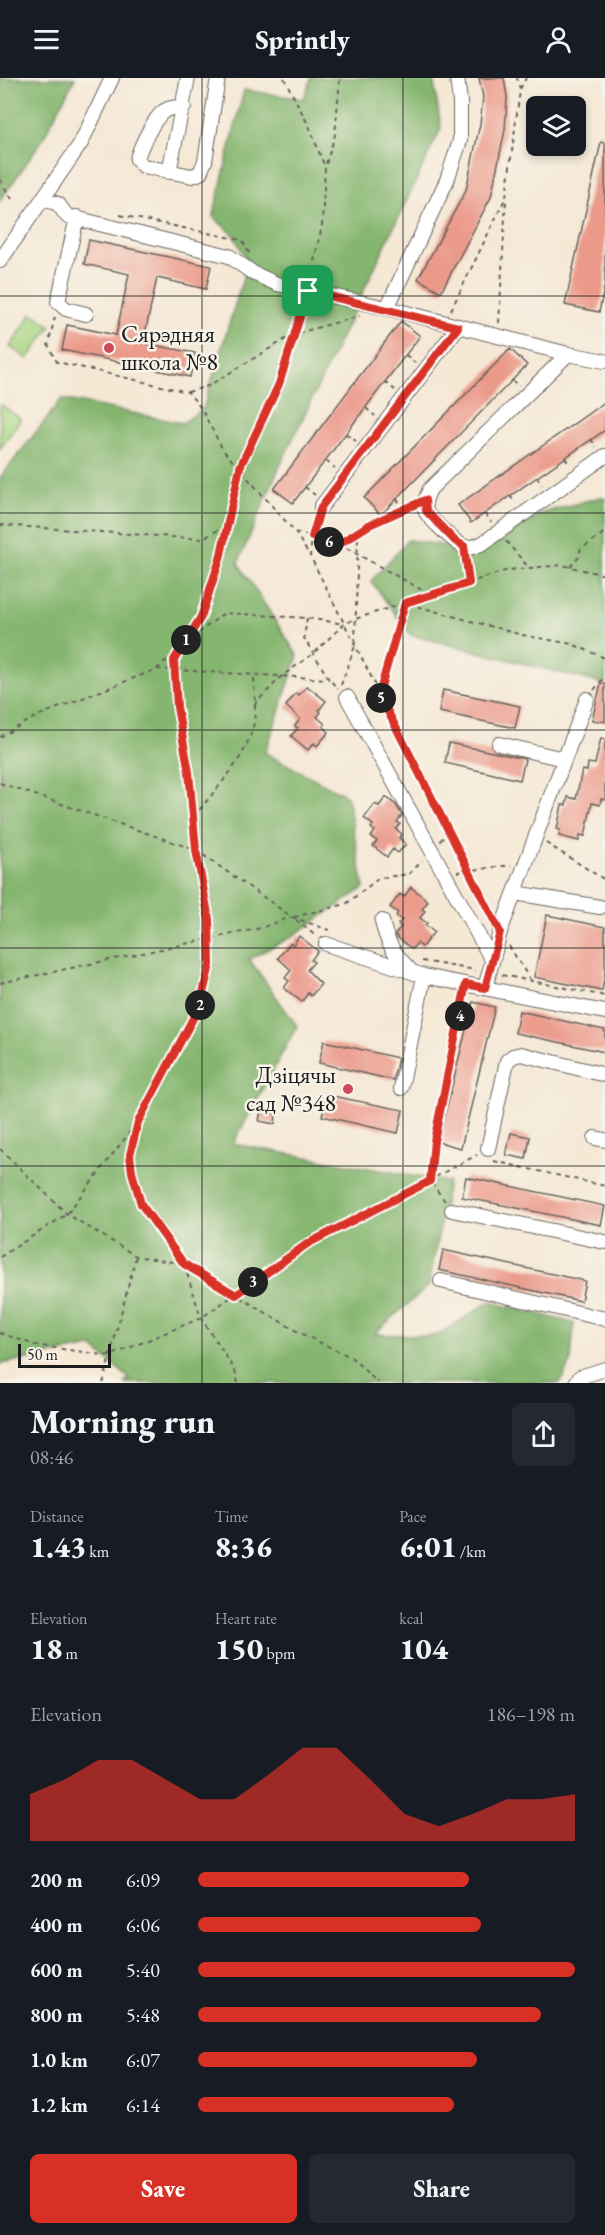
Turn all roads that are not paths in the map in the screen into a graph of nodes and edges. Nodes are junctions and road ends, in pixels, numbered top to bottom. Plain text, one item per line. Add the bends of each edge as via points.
1 (112, 78) edge
2 (188, 78) edge
3 (218, 78) edge
4 (457, 78) edge
5 (184, 106) junction
6 (169, 172) junction
7 (44, 199) junction
8 (77, 217) junction
9 (0, 261) edge
10 (387, 308) junction
11 (86, 314) dead end
12 (451, 325) junction
13 (568, 354) junction
14 (605, 361) edge
15 (605, 456) edge
16 (321, 507) road end
17 (347, 697) dead end
18 (587, 699) road end
19 (499, 744) dead end
20 (564, 759) junction
21 (515, 893) junction
22 (600, 908) dead end
23 (382, 921) dead end
24 (326, 944) road end
25 (492, 960) junction
26 (419, 975) junction
27 (485, 988) junction
28 (605, 1012) edge
29 (605, 1075) edge
30 (401, 1088) dead end
31 (488, 1149) road end
32 (452, 1210) road end
33 (605, 1242) edge
34 (441, 1281) dead end
35 (605, 1319) edge
36 (605, 1369) edge
37 (576, 1383) edge

1 - 7 street via 81,143
2 - 5 street
3 - 6 street via 200,173 192,176
4 - 10 street via 460,141 447,180
5 - 6 street
5 - 6 street via 164,111 137,159 143,166
7 - 8 street via 58,204 67,216
7 - 9 street
8 - 10 street via 229,256 271,281
8 - 11 street via 58,302 66,309
10 - 12 street
12 - 13 street
12 - 16 street
13 - 14 street
13 - 15 street via 430,489 426,511 455,541 473,547
17 - 25 street
18 - 20 street
19 - 20 street
20 - 21 street
21 - 22 street
21 - 25 street
23 - 26 street via 386,940
24 - 26 street
25 - 27 street
26 - 27 street
26 - 30 street
27 - 28 street
29 - 31 street via 521,1054 513,1056 507,1061
32 - 33 street
34 - 35 street
36 - 37 street via 580,1377

